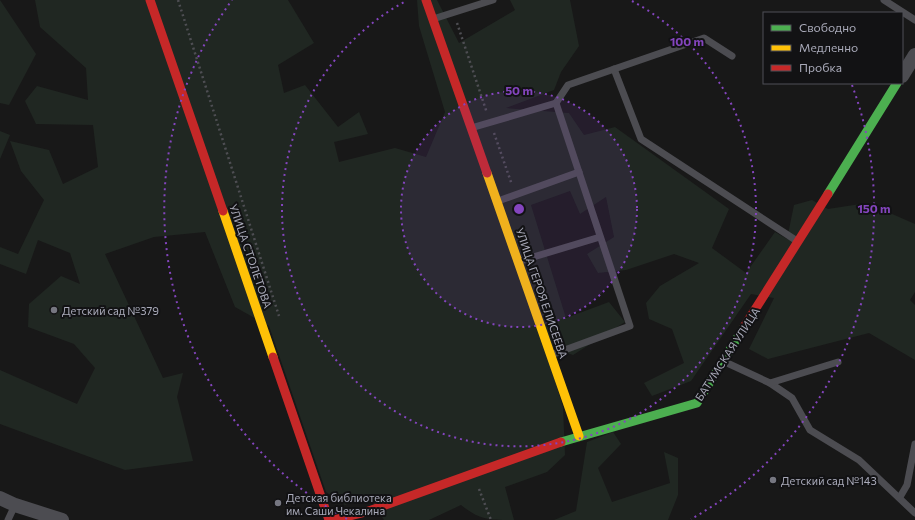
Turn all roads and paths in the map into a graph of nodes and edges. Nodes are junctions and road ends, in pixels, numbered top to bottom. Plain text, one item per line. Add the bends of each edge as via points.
1 (150, 0) edge
2 (178, 0) edge
3 (426, 0) edge
4 (493, 0) edge
5 (884, 0) edge
6 (903, 12) edge
7 (903, 12) edge
8 (433, 19) junction
9 (915, 20) edge
10 (915, 55) edge
11 (732, 56) dead end
12 (614, 69) junction
13 (903, 74) edge
14 (896, 84) edge
15 (556, 103) junction
16 (471, 128) junction
17 (579, 172) junction
18 (497, 201) junction
19 (600, 237) junction
20 (798, 241) junction
21 (518, 262) junction
22 (280, 320) dead end
23 (551, 355) junction
24 (723, 361) junction
25 (838, 362) dead end
26 (770, 383) junction
27 (579, 436) junction
28 (915, 444) edge
29 (474, 473) junction
30 (900, 497) junction
31 (0, 498) edge
32 (15, 505) junction
33 (915, 513) edge
34 (367, 516) edge
35 (8, 520) edge
36 (62, 520) edge
37 (329, 520) edge
38 (334, 520) edge
39 (491, 520) edge

1 - 37 street, УЛИЦА СТОЛЕТОВА
2 - 22 path
3 - 8 street, УЛИЦА ГЕРОЯ ЕЛИСЕЕВА
4 - 8 lane
5 - 6 lane
7 - 9 lane
8 - 16 street, УЛИЦА ГЕРОЯ ЕЛИСЕЕВА
10 - 13 street
11 - 12 lane via 704,38
12 - 15 lane via 568,85
12 - 20 lane via 640,139
14 - 20 street, БАТУМСКАЯ УЛИЦА
15 - 16 lane
15 - 17 lane
16 - 18 street, УЛИЦА ГЕРОЯ ЕЛИСЕЕВА
17 - 18 lane
17 - 19 lane
18 - 21 street, УЛИЦА ГЕРОЯ ЕЛИСЕЕВА
19 - 21 lane
19 - 23 lane via 630,326
20 - 24 street, БАТУМСКАЯ УЛИЦА
21 - 23 street, УЛИЦА ГЕРОЯ ЕЛИСЕЕВА
23 - 27 street, УЛИЦА ГЕРОЯ ЕЛИСЕЕВА
24 - 26 lane
24 - 27 street, БАТУМСКАЯ УЛИЦА via 697,403
25 - 26 lane
26 - 30 lane via 792,398 810,430 859,460
27 - 29 street, БАТУМСКАЯ УЛИЦА
28 - 30 lane via 907,485
29 - 34 street, БАТУМСКАЯ УЛИЦА
29 - 39 path
30 - 33 lane
31 - 32 street
32 - 35 lane
32 - 36 street
34 - 38 street, БАТУМСКАЯ УЛИЦА

